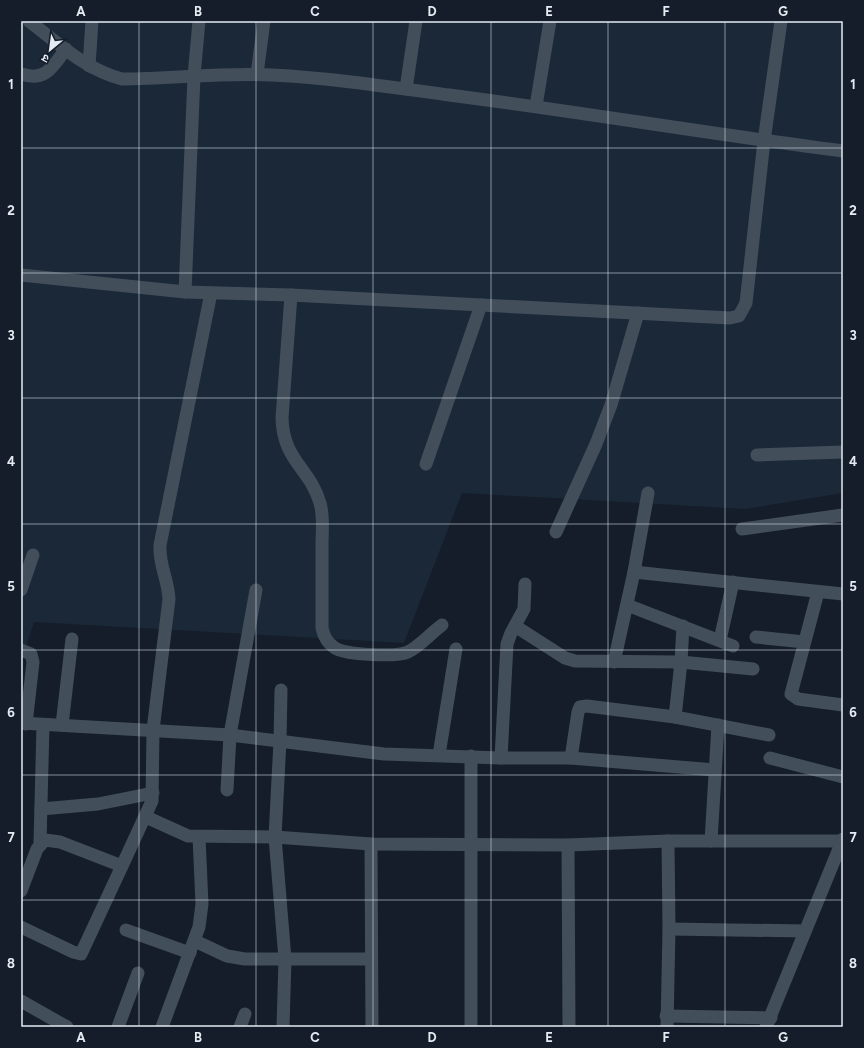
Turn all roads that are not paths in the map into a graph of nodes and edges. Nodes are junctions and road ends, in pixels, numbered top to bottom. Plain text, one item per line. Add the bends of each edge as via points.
1 (28, 21) edge
2 (92, 21) edge
3 (199, 21) edge
4 (264, 21) edge
5 (416, 21) edge
6 (550, 21) edge
7 (781, 21) edge
8 (66, 49) junction
9 (89, 66) junction
10 (21, 74) edge
11 (257, 74) junction
12 (194, 76) junction
13 (406, 89) junction
14 (536, 106) junction
15 (764, 141) junction
16 (843, 151) edge
17 (21, 275) edge
18 (185, 292) junction
19 (211, 293) junction
20 (291, 295) junction
21 (482, 305) junction
22 (638, 313) junction
23 (843, 452) edge
24 (757, 455) dead end
25 (426, 464) dead end
26 (648, 493) dead end
27 (843, 515) edge
28 (742, 529) dead end
29 (556, 532) dead end
30 (33, 555) dead end
31 (634, 572) junction
32 (733, 582) junction
33 (525, 584) dead end
34 (21, 590) edge
35 (256, 590) dead end
36 (818, 592) junction
37 (843, 594) edge
38 (627, 606) junction
39 (442, 625) dead end
40 (515, 626) junction
41 (683, 626) junction
42 (756, 637) dead end
43 (72, 639) dead end
44 (720, 640) junction
45 (804, 642) junction
46 (734, 646) dead end
47 (456, 649) dead end
48 (21, 650) edge
49 (614, 662) junction
50 (681, 662) junction
51 (752, 670) dead end
52 (281, 690) dead end
53 (843, 705) edge
54 (675, 717) junction
55 (24, 724) edge
56 (43, 724) junction
57 (62, 725) junction
58 (718, 725) junction
59 (153, 730) junction
60 (230, 735) junction
61 (769, 735) dead end
62 (280, 741) junction
63 (439, 755) junction
64 (471, 756) junction
65 (501, 758) junction
66 (571, 758) junction
67 (770, 758) dead end
68 (715, 770) junction
69 (843, 777) edge
70 (227, 790) dead end
71 (153, 793) junction
72 (41, 809) junction
73 (146, 817) junction
74 (199, 837) junction
75 (275, 837) junction
76 (843, 840) edge
77 (668, 841) junction
78 (711, 841) junction
79 (40, 843) junction
80 (370, 844) junction
81 (470, 844) junction
82 (568, 845) junction
83 (122, 866) junction
84 (21, 892) edge
85 (21, 927) edge
86 (669, 929) junction
87 (126, 930) dead end
88 (805, 931) junction
89 (192, 947) junction
90 (284, 958) junction
91 (371, 959) junction
92 (138, 973) dead end
93 (21, 1001) edge
94 (245, 1014) dead end
95 (666, 1021) edge
96 (769, 1022) edge
97 (67, 1027) edge
98 (118, 1027) edge
99 (162, 1027) edge
100 (240, 1027) edge
101 (283, 1027) edge
102 (372, 1027) edge
103 (471, 1027) edge
104 (569, 1027) edge

1 - 8 street
2 - 9 street
3 - 12 street
4 - 11 street
5 - 13 street
6 - 14 street
7 - 15 street
8 - 9 street
8 - 10 street via 44,75 31,77
9 - 12 street via 106,75 122,79
11 - 12 street
11 - 13 street
12 - 18 street
13 - 14 street
14 - 15 street
15 - 16 street
15 - 22 street via 746,303 739,316 730,318
17 - 18 street
18 - 19 street
19 - 20 street
19 - 59 street via 160,544 160,561 168,584 169,599
20 - 21 street
20 - 39 street via 282,433 294,459 314,488 322,509 324,636 329,644 341,650 394,655 409,651
21 - 22 street
21 - 25 street
22 - 29 street via 609,412
23 - 24 street
26 - 31 street
27 - 28 street
30 - 34 street
31 - 32 street
31 - 38 street
32 - 36 street
32 - 44 street
33 - 40 street via 526,603
35 - 60 street
36 - 37 street
36 - 45 street
38 - 41 street
38 - 49 street
40 - 49 street via 565,658 584,662
40 - 65 street via 507,644
41 - 44 street
41 - 50 street
42 - 45 street
43 - 57 street
44 - 46 street
45 - 53 street via 791,694 798,699
47 - 63 street
48 - 55 street via 31,654 34,662
49 - 50 street
50 - 51 street
50 - 54 street
52 - 62 street
54 - 58 street
54 - 66 street via 580,707
55 - 56 street
56 - 57 street
56 - 72 street
57 - 59 street
58 - 61 street
58 - 68 street
59 - 60 street
59 - 71 street
60 - 62 street
60 - 70 street
62 - 63 street via 366,752
62 - 75 street
63 - 64 street
64 - 65 street
64 - 81 street
65 - 66 street
66 - 68 street
67 - 69 street
68 - 78 street
71 - 72 street via 92,804
71 - 73 street
72 - 79 street
73 - 74 street via 176,832
73 - 83 street
74 - 75 street
74 - 89 street via 202,904 199,927
75 - 80 street
75 - 90 street
76 - 78 street
76 - 88 street
77 - 78 street
77 - 82 street
77 - 86 street
79 - 83 street via 52,839
79 - 84 street
80 - 81 street
80 - 91 street
81 - 82 street
81 - 103 street
82 - 104 street
83 - 85 street via 82,954
86 - 88 street
86 - 95 street
87 - 89 street
88 - 96 street
89 - 90 street via 236,958
89 - 99 street
90 - 91 street
90 - 101 street
91 - 102 street
92 - 98 street
93 - 97 street
94 - 100 street
95 - 96 street

